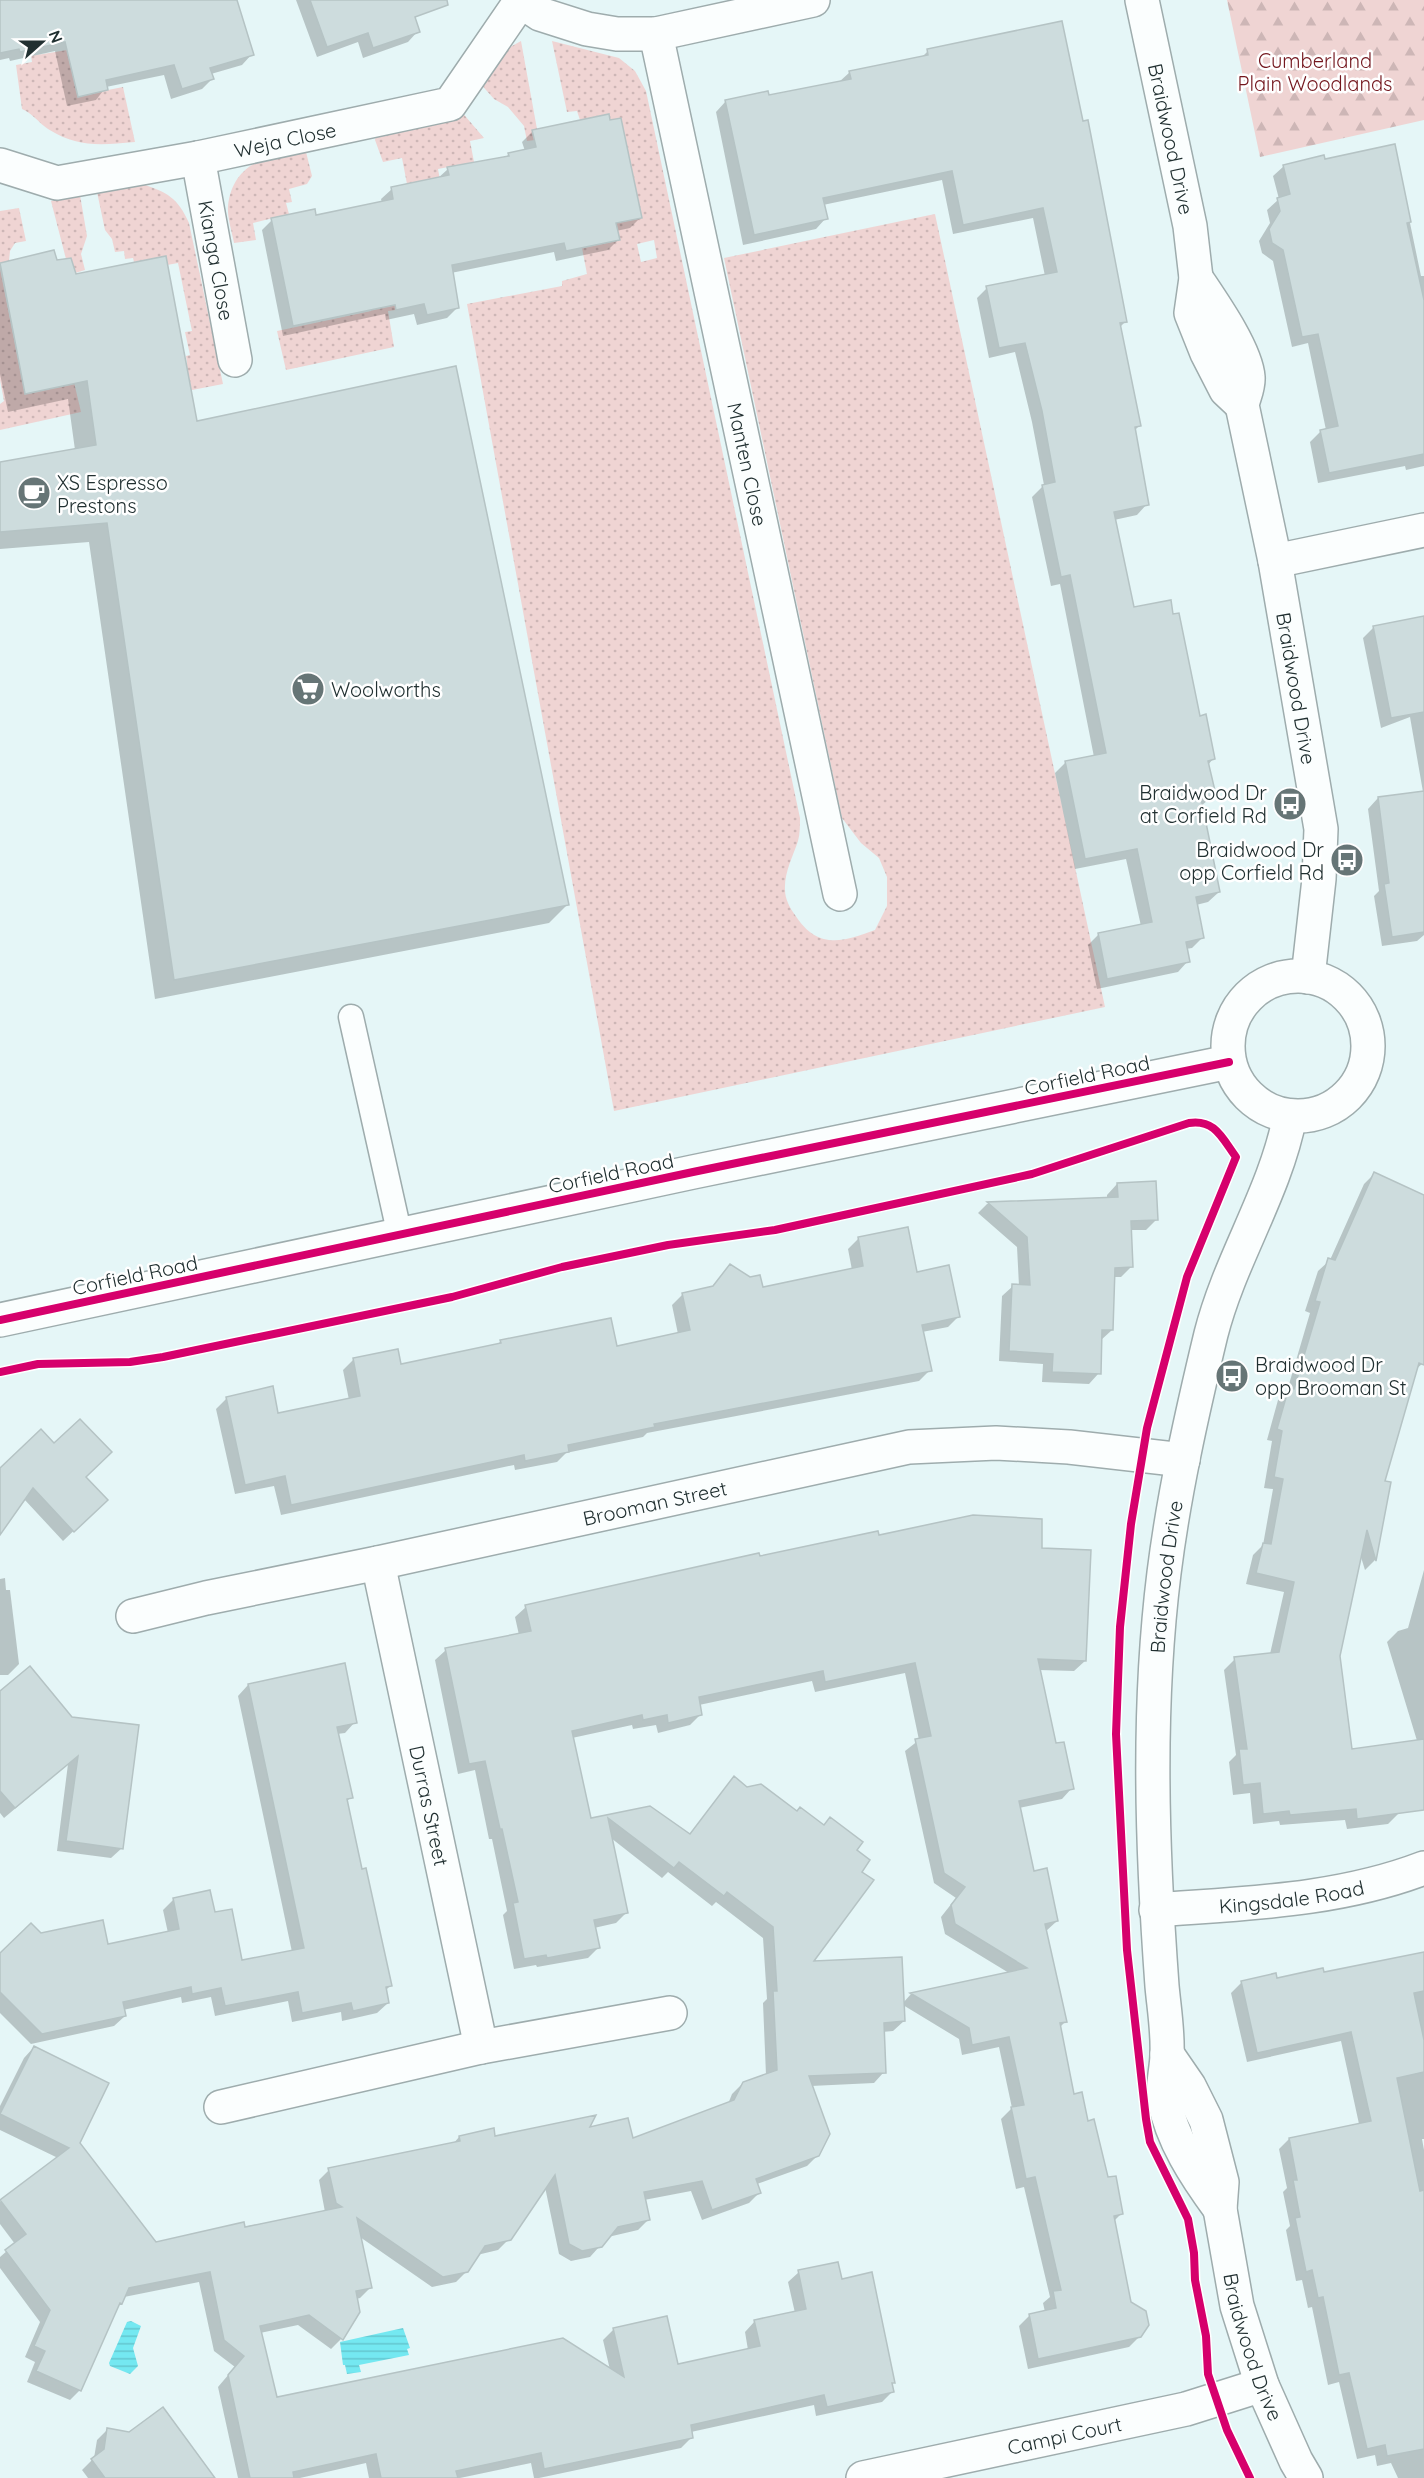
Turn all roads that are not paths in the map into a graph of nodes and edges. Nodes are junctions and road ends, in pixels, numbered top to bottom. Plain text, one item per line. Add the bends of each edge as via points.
1 (813, 0) edge
2 (1142, 0) edge
3 (519, 1) edge
4 (656, 34) junction
5 (198, 158) junction
6 (0, 165) edge
7 (235, 360) dead end
8 (1424, 530) edge
9 (1275, 561) junction
10 (840, 894) dead end
11 (1308, 977) junction
12 (351, 1017) dead end
13 (1229, 1062) junction
14 (1290, 1116) junction
15 (400, 1236) junction
16 (0, 1320) edge
17 (1183, 1460) junction
18 (378, 1563) junction
19 (133, 1616) dead end
20 (1424, 1868) edge
21 (1156, 1910) junction
22 (670, 2013) dead end
23 (481, 2047) junction
24 (221, 2107) dead end
25 (1262, 2385) junction
26 (863, 2478) edge
27 (1306, 2478) edge

1 - 4 street
2 - 9 street, Braidwood Drive via 1190,226 1196,278 1191,313 1226,390 1242,405
3 - 4 street via 540,14 587,29
3 - 5 street, Weja Close via 450,104
4 - 10 street, Manten Close
5 - 6 street, Weja Close via 57,183
5 - 7 street, Kianga Close
8 - 9 street
9 - 11 street, Braidwood Drive via 1322,829
11 - 13 street via 1285,977 1264,984 1246,999 1233,1018
11 - 14 street via 1331,984 1350,1000 1362,1020 1368,1044 1365,1068 1354,1089 1336,1106 1313,1115
12 - 15 lane
13 - 14 street via 1237,1082 1251,1099 1269,1111
13 - 15 street, Corfield Road
14 - 17 street, Braidwood Drive via 1278,1165 1233,1267 1212,1330
15 - 16 street, Corfield Road
17 - 18 street, Brooman Street via 996,1443 909,1447
17 - 21 street, Braidwood Drive via 1164,1573 1154,1686
18 - 19 street, Brooman Street
18 - 23 street, Durras Street
20 - 21 street, Kingsdale Road via 1349,1892
21 - 25 street, Braidwood Drive via 1167,2054 1164,2097 1176,2137 1195,2174 1220,2209 1237,2306
22 - 23 street
23 - 24 street
25 - 26 street, Campi Court via 1186,2409
25 - 27 street, Braidwood Drive

